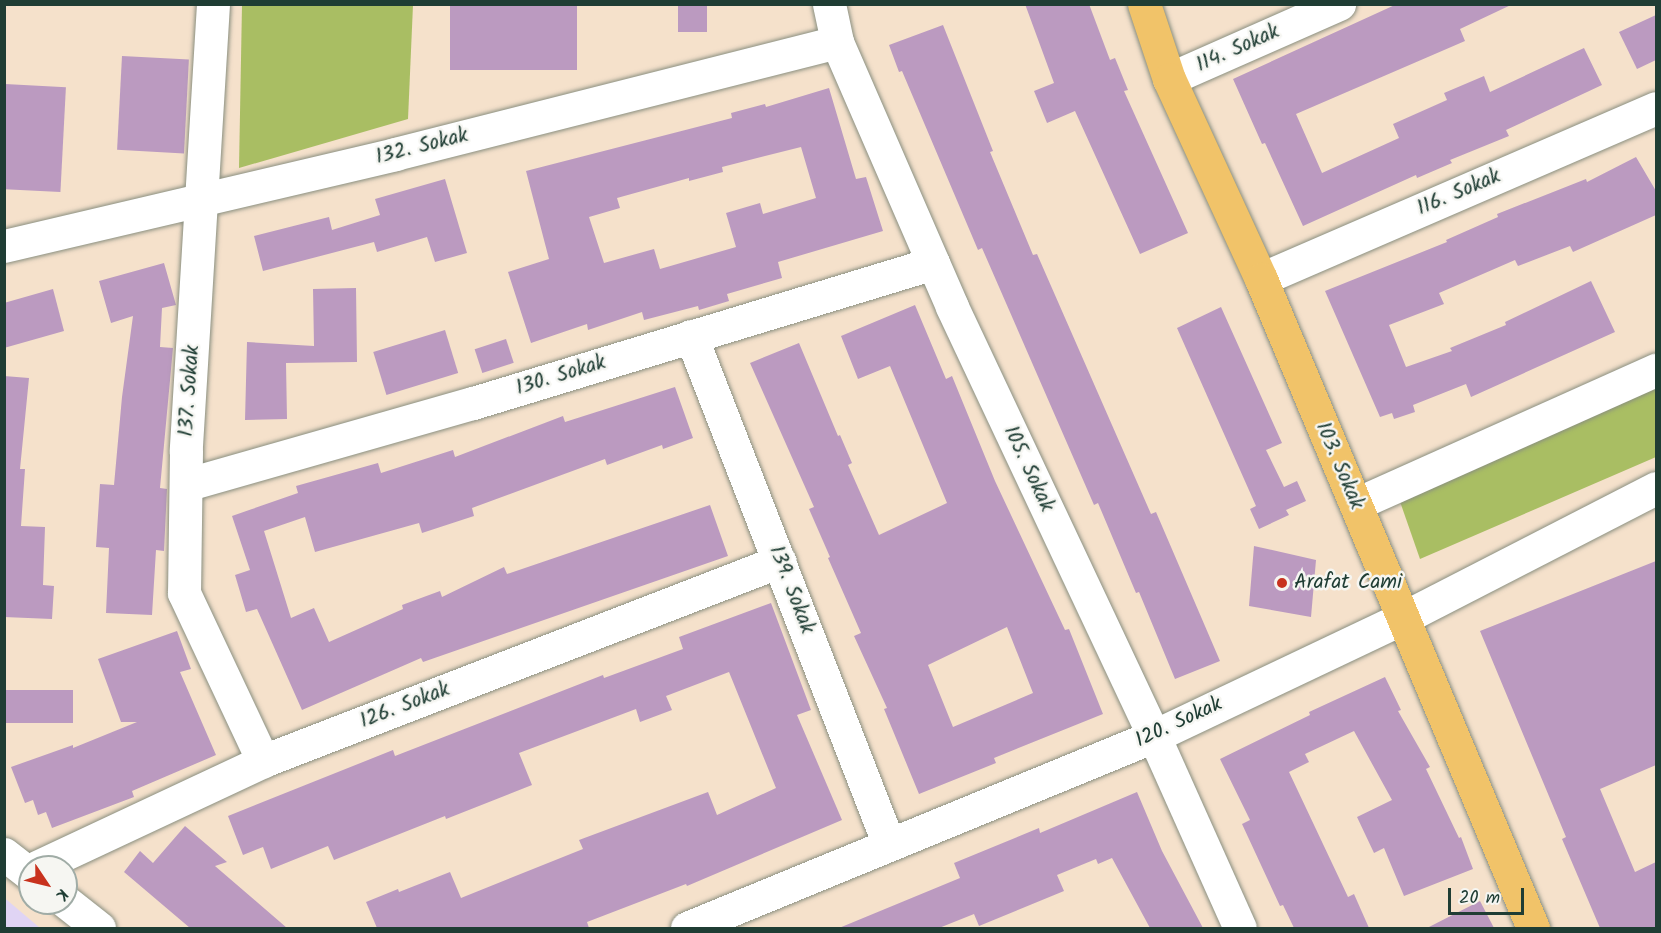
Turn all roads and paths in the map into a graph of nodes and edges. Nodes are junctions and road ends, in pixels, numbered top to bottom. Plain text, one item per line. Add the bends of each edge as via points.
1 (213, 4) edge
2 (828, 4) edge
3 (1144, 4) edge
4 (1339, 4) edge
5 (837, 42) junction
6 (1169, 79) junction
7 (1656, 108) edge
8 (202, 199) junction
9 (4, 246) edge
10 (933, 263) junction
11 (1261, 279) junction
12 (691, 336) junction
13 (1656, 370) edge
14 (188, 484) junction
15 (1656, 488) edge
16 (1356, 504) junction
17 (780, 561) junction
18 (1403, 618) junction
19 (1154, 736) junction
20 (263, 761) junction
21 (889, 845) junction
22 (53, 855) edge
23 (78, 911) edge
24 (99, 928) edge
25 (687, 928) edge
26 (1240, 928) edge
27 (1533, 928) edge

1 - 8 street, 137. Sokak
2 - 5 street, 105. Sokak
3 - 6 main road, 103. Sokak
4 - 6 street, 114. Sokak
5 - 8 street, 132. Sokak
5 - 10 street, 105. Sokak
6 - 11 main road, 103. Sokak
7 - 11 street, 116. Sokak
8 - 9 street, 132. Sokak
8 - 14 street, 137. Sokak via 186,451
10 - 12 street, 130. Sokak
10 - 19 street, 105. Sokak
11 - 16 main road, 103. Sokak
12 - 14 street, 130. Sokak
12 - 17 street, 139. Sokak
13 - 16 street
14 - 20 street, 137. Sokak via 184,592
15 - 18 street, 120. Sokak
16 - 18 main road, 103. Sokak
17 - 20 street, 126. Sokak
17 - 21 street, 139. Sokak
18 - 19 street, 120. Sokak
18 - 27 main road, 103. Sokak
19 - 21 street, 120. Sokak
19 - 26 street, 105. Sokak
20 - 22 street, 126. Sokak
21 - 25 street, 120. Sokak
23 - 24 street

